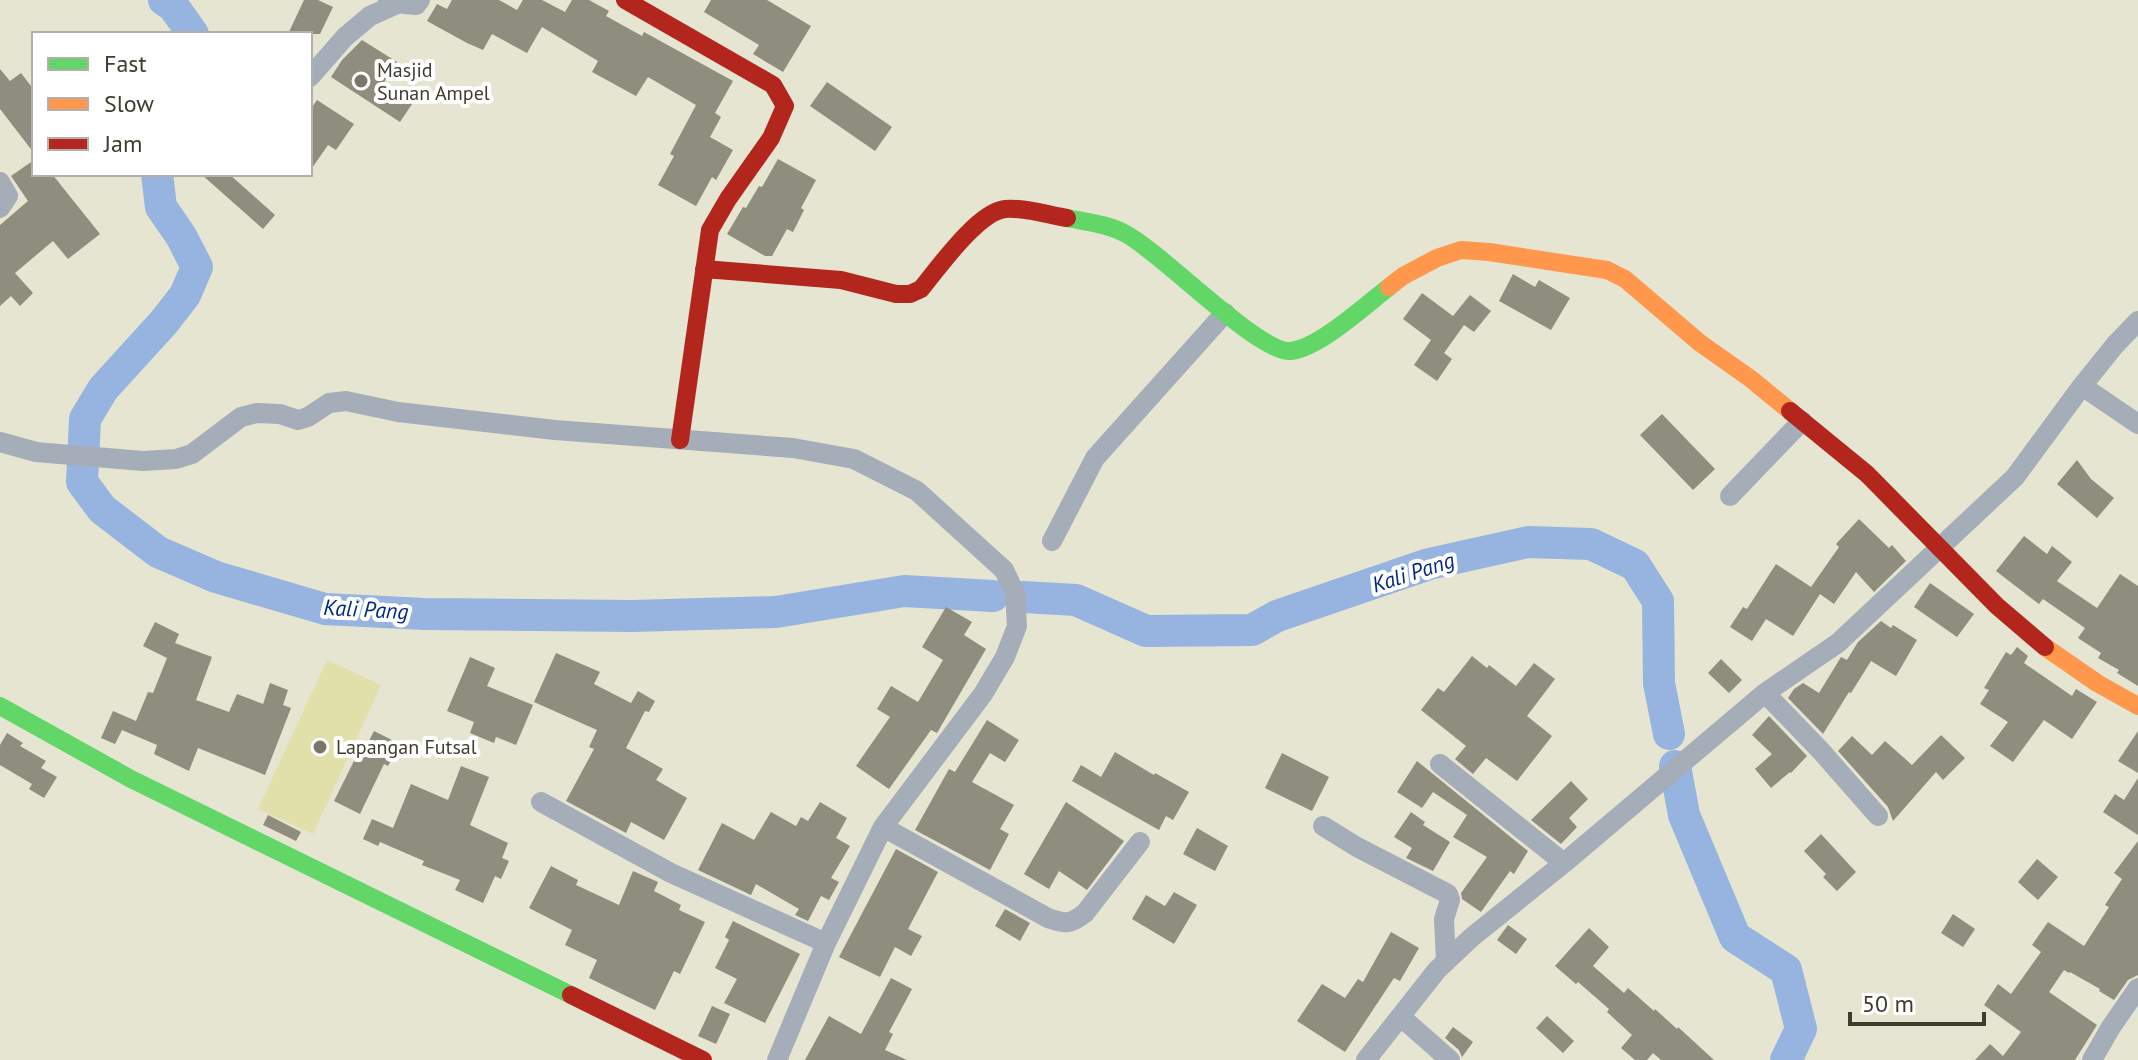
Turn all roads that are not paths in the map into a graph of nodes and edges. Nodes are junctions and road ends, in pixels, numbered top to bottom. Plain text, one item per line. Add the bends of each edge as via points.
1 (420, 0) edge
2 (625, 0) edge
3 (394, 1) edge
4 (312, 75) edge
5 (0, 182) edge
6 (0, 208) edge
7 (704, 269) junction
8 (1225, 313) junction
9 (2138, 321) edge
10 (2082, 386) junction
11 (1802, 421) junction
12 (2138, 424) edge
13 (680, 440) junction
14 (0, 442) edge
15 (1730, 496) dead end
16 (1052, 541) dead end
17 (1941, 548) junction
18 (1765, 693) junction
19 (0, 706) edge
20 (2138, 706) edge
21 (1440, 764) dead end
22 (541, 802) dead end
23 (1878, 816) dead end
24 (1323, 826) dead end
25 (883, 827) junction
26 (1140, 842) dead end
27 (1564, 863) junction
28 (826, 943) junction
29 (1446, 962) junction
30 (2138, 988) edge
31 (1401, 1017) junction
32 (703, 1060) edge
33 (777, 1060) edge
34 (1366, 1060) edge
35 (1450, 1060) edge
36 (2092, 1060) edge

1 - 3 street via 416,5
2 - 7 street via 773,85 785,106 772,135 718,213
3 - 4 street via 345,37
5 - 6 street via 8,196
7 - 8 street via 841,280 910,294 921,289 979,221 1008,208 1101,224 1126,234
7 - 13 street
8 - 11 street via 1263,340 1291,351 1335,329 1403,276 1461,250 1607,270
8 - 16 street via 1095,458
9 - 10 street
10 - 12 street
10 - 17 street via 2015,477
11 - 15 street
11 - 17 street via 1867,474
13 - 14 street via 398,412 346,401 329,403 298,420 280,414 241,417 192,454 176,459 36,452
13 - 25 street via 793,448 854,459 917,491 1004,570 1015,593 1017,626 1005,657
17 - 18 street via 1838,643
17 - 20 street via 2035,640
18 - 23 street
18 - 27 street
19 - 32 street via 131,779
21 - 27 street
22 - 28 street via 671,873
24 - 29 street via 1448,894
25 - 26 street via 1048,918 1068,923 1085,913
25 - 28 street
27 - 29 street
28 - 33 street
29 - 31 street
30 - 36 street
31 - 34 street
31 - 35 street

